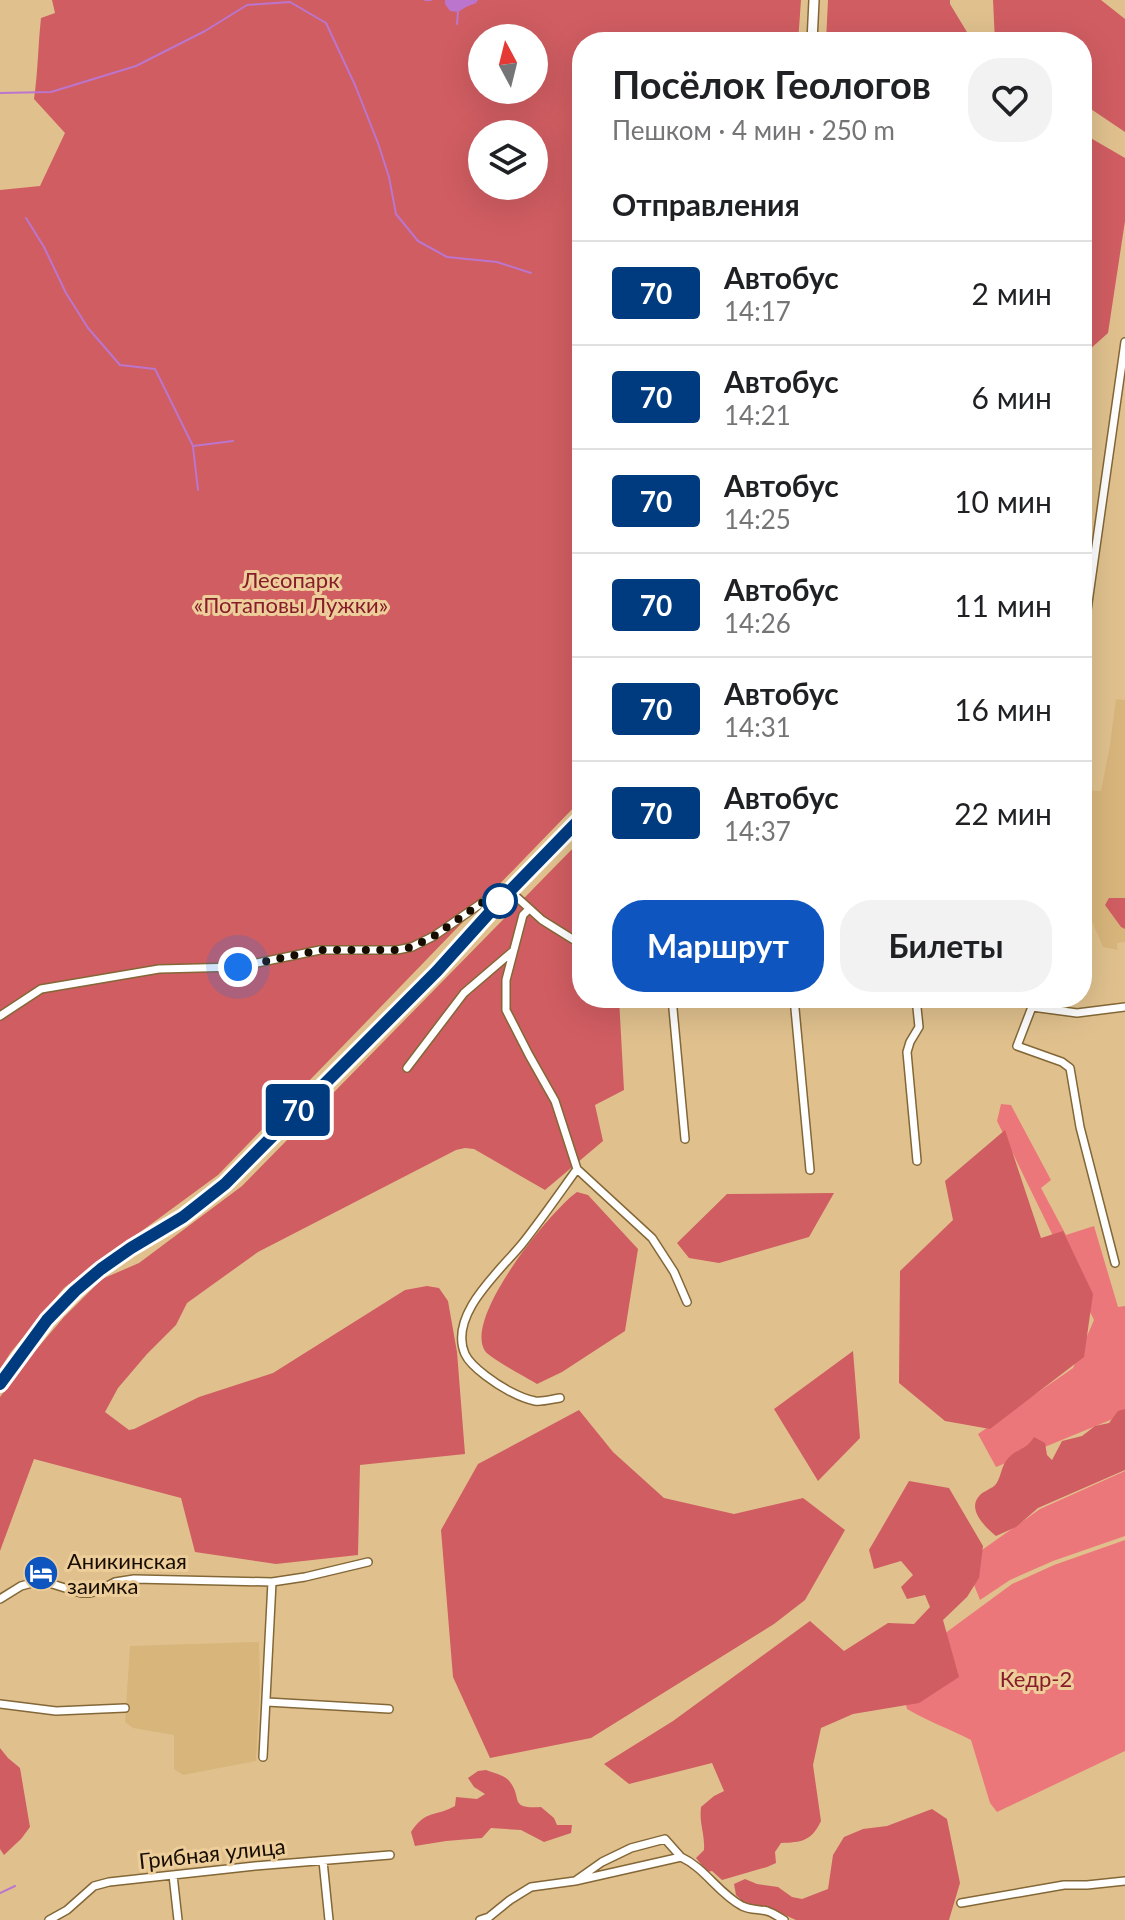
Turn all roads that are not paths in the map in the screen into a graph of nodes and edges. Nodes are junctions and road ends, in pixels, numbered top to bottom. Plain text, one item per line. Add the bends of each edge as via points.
1 (814, 0) edge
2 (812, 32) edge
3 (1125, 342) edge
4 (1092, 575) edge
5 (572, 827) edge
6 (510, 891) junction
7 (494, 907) junction
8 (529, 909) junction
9 (572, 939) edge
10 (514, 951) junction
11 (1125, 1007) edge
12 (673, 1008) edge
13 (795, 1008) edge
14 (917, 1008) edge
15 (1030, 1008) edge
16 (1057, 1008) edge
17 (0, 1016) edge
18 (407, 1068) dead end
19 (685, 1139) dead end
20 (917, 1161) dead end
21 (577, 1169) junction
22 (810, 1170) dead end
23 (1115, 1263) dead end
24 (687, 1302) dead end
25 (0, 1384) edge
26 (560, 1398) dead end
27 (368, 1562) dead end
28 (272, 1582) junction
29 (0, 1599) edge
30 (267, 1702) junction
31 (0, 1704) edge
32 (125, 1708) dead end
33 (389, 1709) dead end
34 (263, 1757) dead end
35 (390, 1855) dead end
36 (681, 1857) junction
37 (323, 1861) junction
38 (173, 1875) junction
39 (575, 1881) junction
40 (1125, 1881) edge
41 (961, 1903) dead end
42 (490, 1919) edge
43 (49, 1920) edge
44 (178, 1920) edge
45 (329, 1920) edge
46 (480, 1920) edge
47 (784, 1920) edge

1 - 2 street
3 - 4 street
5 - 6 street
6 - 7 street
6 - 8 street
7 - 17 street via 486,900 412,947 320,950 238,967 144,971 41,989
7 - 25 street via 225,1184 75,1291
8 - 9 street
8 - 10 street
10 - 18 street via 464,993
10 - 21 street via 506,980 506,1010 555,1101
11 - 16 street via 1077,1013
12 - 19 street
13 - 22 street
14 - 20 street via 919,1027 907,1052
15 - 23 street via 1017,1046 1070,1068
21 - 24 street via 652,1238
21 - 26 street via 475,1298 462,1335 464,1352 489,1379 537,1401
27 - 28 street
28 - 29 street via 134,1579 89,1593 41,1583 21,1586
28 - 30 street
30 - 33 street
30 - 34 street
31 - 32 street via 56,1711
35 - 37 street, Грибная улица
36 - 39 street
36 - 39 street via 665,1839 631,1848
36 - 47 street via 742,1906
37 - 38 street, Грибная улица
37 - 45 street
38 - 43 street, Грибная улица via 94,1886
38 - 44 street
39 - 42 street via 531,1887
40 - 41 street via 1064,1885
42 - 46 street

